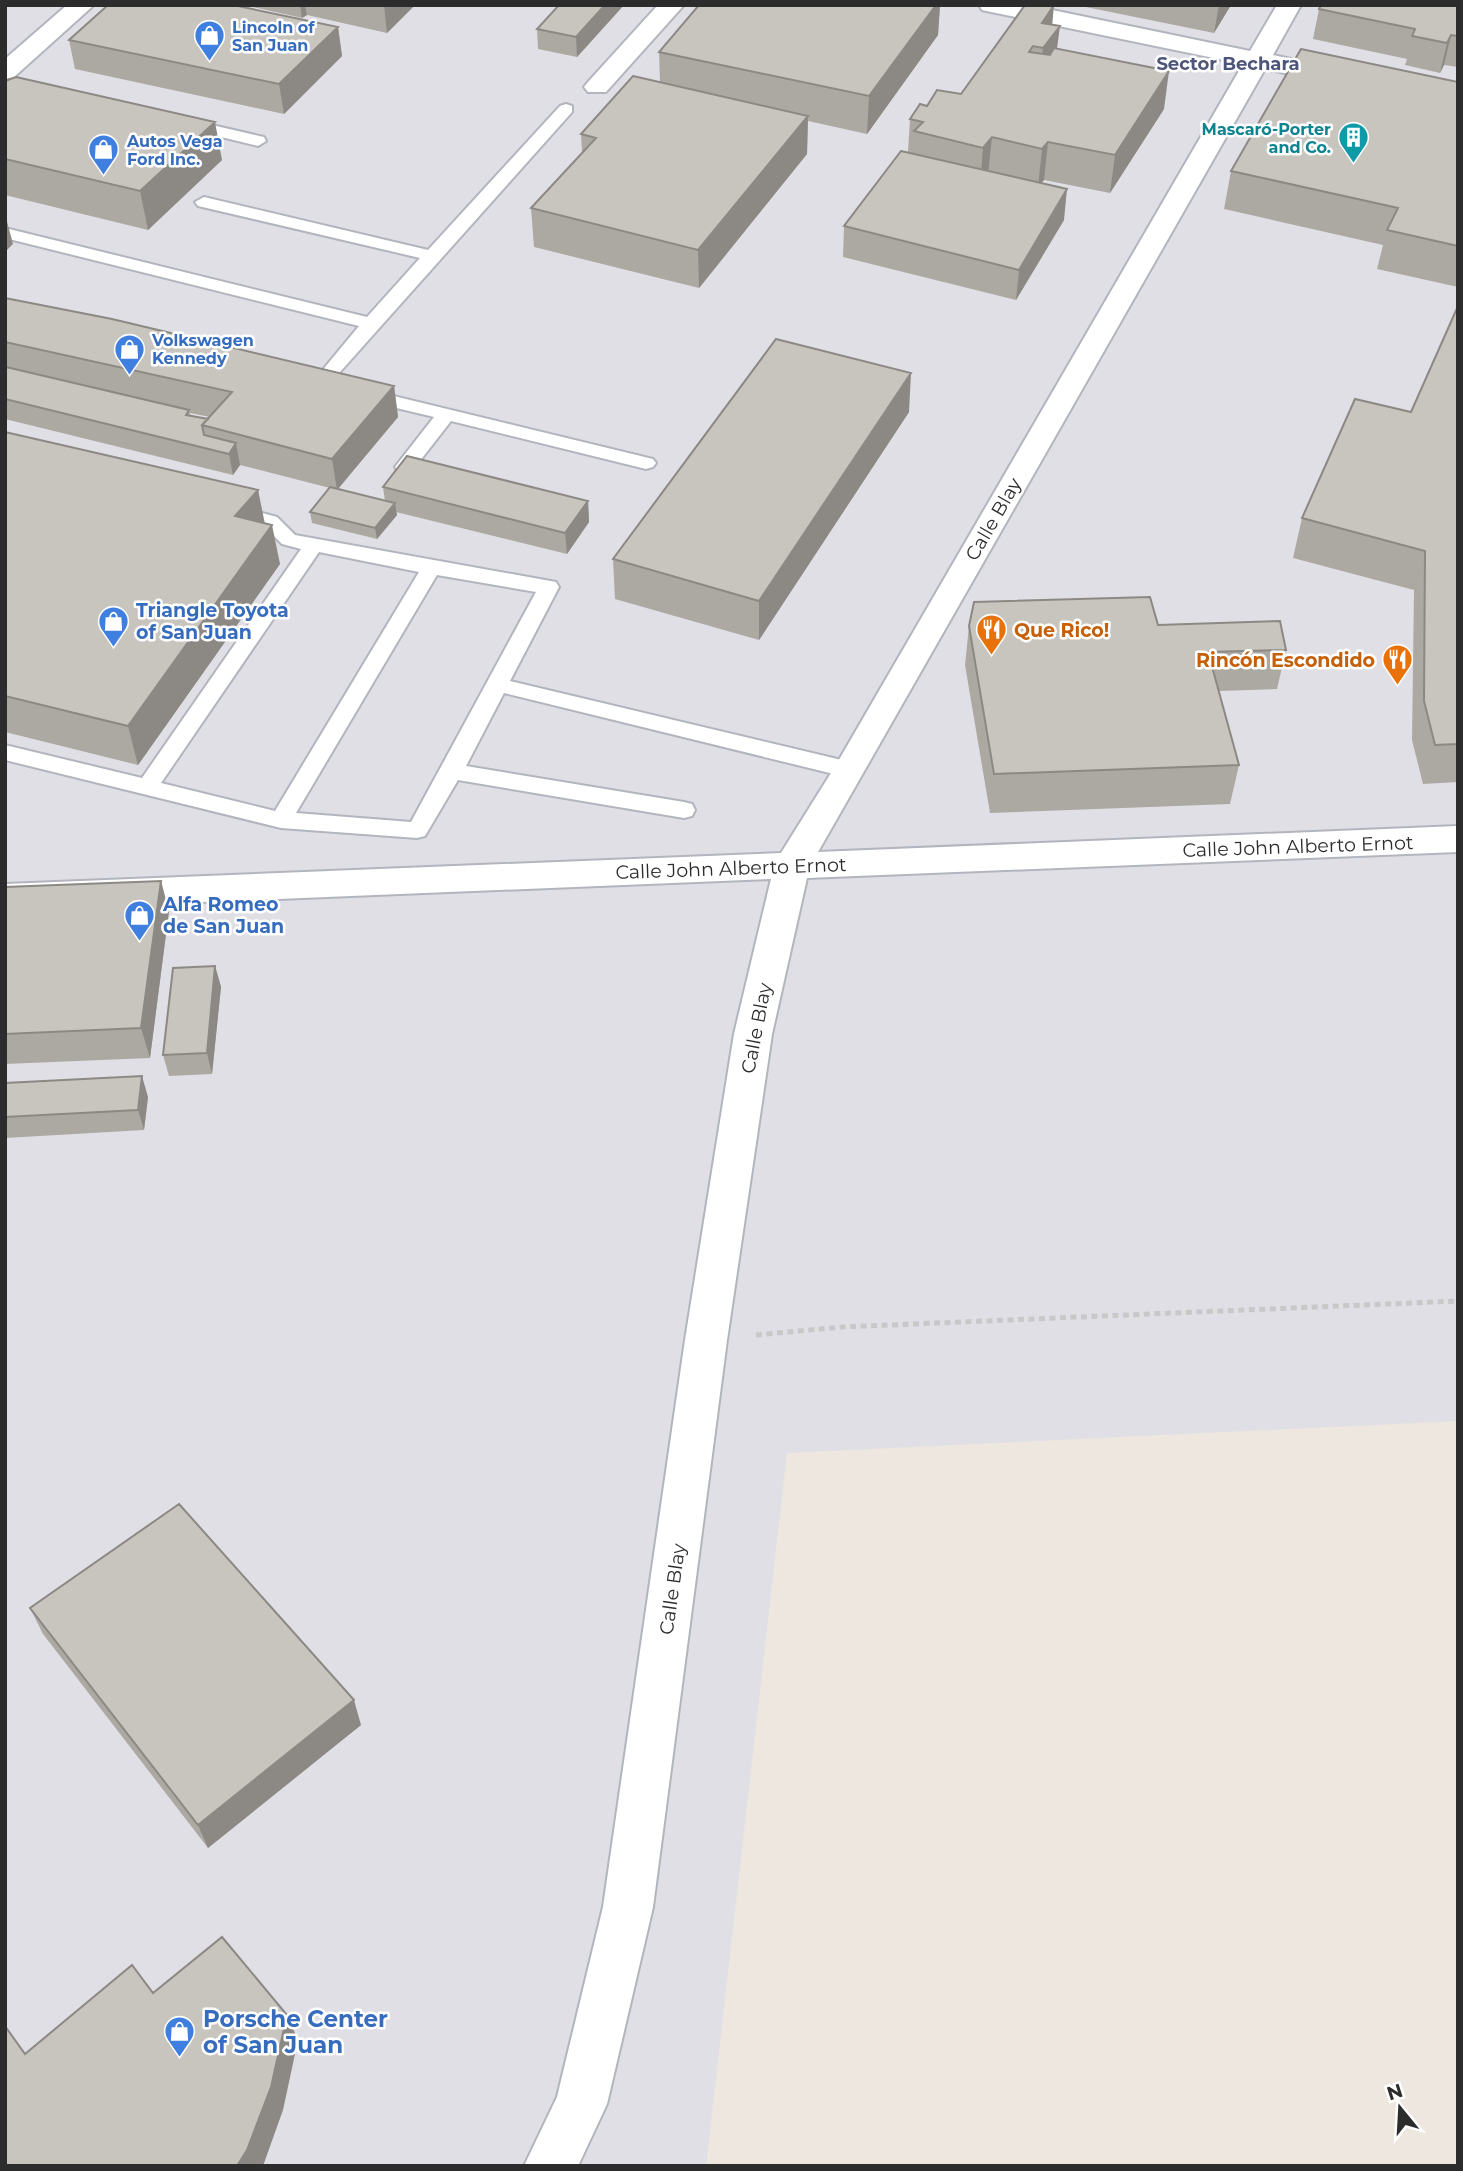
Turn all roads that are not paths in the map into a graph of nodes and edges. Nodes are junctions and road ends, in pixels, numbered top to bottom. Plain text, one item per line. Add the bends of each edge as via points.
1 (82, 5) edge
2 (672, 5) edge
3 (991, 5) edge
4 (1289, 5) edge
5 (1257, 60) junction
6 (10, 79) edge
7 (1364, 82) edge
8 (597, 87) dead end
9 (566, 109) dead end
10 (165, 119) edge
11 (258, 141) dead end
12 (204, 202) dead end
13 (5, 233) edge
14 (433, 256) junction
15 (371, 323) junction
16 (446, 415) junction
17 (646, 463) dead end
18 (405, 467) edge
19 (218, 508) edge
20 (314, 545) junction
21 (431, 568) junction
22 (498, 685) junction
23 (5, 752) edge
24 (850, 770) junction
25 (452, 771) junction
26 (147, 787) junction
27 (684, 810) dead end
28 (281, 820) junction
29 (1458, 839) edge
30 (792, 865) junction
31 (5, 897) edge
32 (550, 2166) edge

1 - 6 street
2 - 8 street
3 - 5 street
4 - 5 street, Calle Blay
5 - 7 street
5 - 24 street, Calle Blay
9 - 14 lane
10 - 11 lane
12 - 14 lane
13 - 15 lane
14 - 15 lane
15 - 16 lane via 320,384
16 - 17 lane
16 - 18 lane
19 - 20 lane via 270,521 289,540
20 - 21 lane
20 - 26 lane
21 - 22 lane via 548,587
21 - 28 lane
22 - 24 lane
22 - 25 lane
23 - 26 lane
24 - 30 street, Calle Blay
25 - 27 lane
25 - 28 lane via 417,830
26 - 28 lane
29 - 30 street, Calle John Alberto Ernot
30 - 31 street, Calle John Alberto Ernot
30 - 32 street, Calle Blay via 753,1034 628,1907 581,2104

